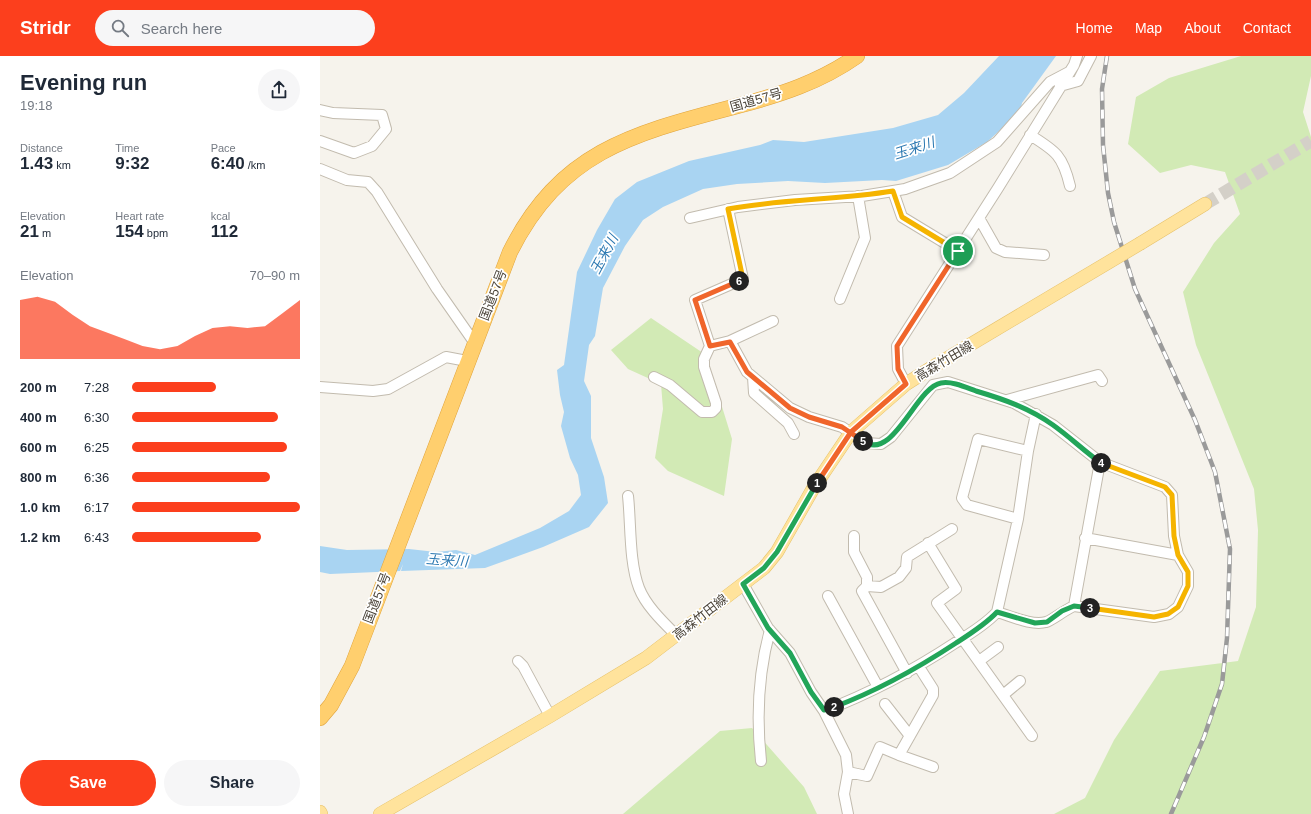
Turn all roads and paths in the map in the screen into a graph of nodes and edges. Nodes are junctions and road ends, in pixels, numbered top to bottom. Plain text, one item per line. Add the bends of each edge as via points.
1 (857, 56) edge
2 (1077, 56) edge
3 (1091, 56) edge
4 (1069, 72) junction
5 (1060, 86) junction
6 (320, 110) edge
7 (1030, 135) junction
8 (320, 141) edge
9 (320, 169) edge
10 (1070, 186) dead end
11 (893, 191) junction
12 (858, 196) junction
13 (1205, 204) tunnel mouth
14 (728, 209) junction
15 (690, 218) dead end
16 (979, 218) junction
17 (958, 251) junction
18 (1044, 255) dead end
19 (840, 299) dead end
20 (772, 321) dead end
21 (474, 342) junction
22 (730, 342) junction
23 (710, 346) junction
24 (467, 361) junction
25 (654, 377) dead end
26 (753, 377) junction
27 (1102, 381) dead end
28 (906, 384) junction
29 (320, 387) edge
30 (1007, 400) junction
31 (1036, 414) junction
32 (851, 432) junction
33 (794, 434) dead end
34 (1028, 451) junction
35 (1100, 462) junction
36 (628, 496) dead end
37 (1018, 519) junction
38 (952, 529) dead end
39 (854, 536) dead end
40 (1085, 538) junction
41 (928, 543) junction
42 (1178, 555) junction
43 (743, 584) junction
44 (867, 586) junction
45 (828, 596) dead end
46 (1074, 606) junction
47 (997, 612) junction
48 (770, 630) junction
49 (677, 636) junction
50 (962, 639) junction
51 (998, 647) dead end
52 (518, 661) dead end
53 (979, 661) junction
54 (919, 668) junction
55 (907, 673) junction
56 (1020, 681) dead end
57 (878, 686) junction
58 (1003, 694) junction
59 (885, 704) dead end
60 (824, 710) junction
61 (550, 716) junction
62 (320, 718) edge
63 (910, 736) junction
64 (1032, 736) dead end
65 (899, 755) junction
66 (761, 761) dead end
67 (933, 766) dead end
68 (848, 772) junction
69 (380, 814) edge
70 (848, 814) edge

1 - 21 highway, 国道57号 via 828,74 785,93 642,133 610,147 577,167 547,195 519,233
2 - 4 street
3 - 5 street via 1078,81
4 - 5 street
4 - 11 street via 1050,82 997,142 950,172
5 - 7 street
6 - 8 street via 382,115 386,128 372,146 354,152
7 - 10 street via 1054,149 1066,170
7 - 16 street
9 - 21 street via 347,180 368,182 377,192 437,289
11 - 12 street
11 - 17 street via 902,217
12 - 14 street via 795,200
12 - 19 street via 865,238
13 - 28 main road, 高森竹田線, bridge
14 - 15 street
14 - 23 street via 743,279 695,300
16 - 17 street
16 - 18 street via 996,248 1004,252
17 - 28 street via 897,346 898,369
20 - 22 street
21 - 24 highway, 国道57号
22 - 23 street
22 - 26 street via 747,372
23 - 25 street via 704,359 704,367 716,403 716,408 712,412 702,412 670,385
24 - 29 street via 446,358 388,389 373,391
24 - 62 highway, 国道57号 via 352,666 331,705
26 - 32 street via 790,408
26 - 33 street via 754,394 788,423
27 - 30 street via 1098,375
28 - 32 main road, 高森竹田線
30 - 31 street
30 - 32 street via 948,382 938,383 928,390 891,437 882,444 866,443
31 - 34 street
31 - 35 street
32 - 43 main road, 高森竹田線 via 814,487 777,552 764,568
34 - 37 street
34 - 37 street via 978,439 962,498 967,505
35 - 40 street
35 - 42 street via 1165,487 1172,495 1174,536
36 - 49 street via 633,564 639,588 658,617
37 - 47 street
38 - 41 street
39 - 44 street via 854,552 867,577
40 - 42 street
40 - 46 street
41 - 44 street via 907,557 906,568 899,577 881,587
41 - 50 street via 956,589 937,602
42 - 46 street via 1188,572 1188,586 1178,607 1168,614 1154,617
43 - 48 street
43 - 49 main road, 高森竹田線
44 - 55 street via 862,591
45 - 57 street
46 - 47 street via 1047,622 1035,623
47 - 50 street
48 - 60 street via 790,653
48 - 66 street via 758,690 757,728
49 - 61 main road, 高森竹田線 via 646,658
50 - 53 street
50 - 54 street
51 - 53 street
52 - 61 street
53 - 58 street
54 - 55 street
54 - 63 street via 933,689 933,695
55 - 57 street
56 - 58 street
57 - 60 street via 853,700
58 - 64 street
59 - 63 street
60 - 68 street via 846,755
61 - 69 main road, 高森竹田線
63 - 65 street
65 - 67 street
65 - 68 street via 880,747 866,776
68 - 70 street via 844,794

